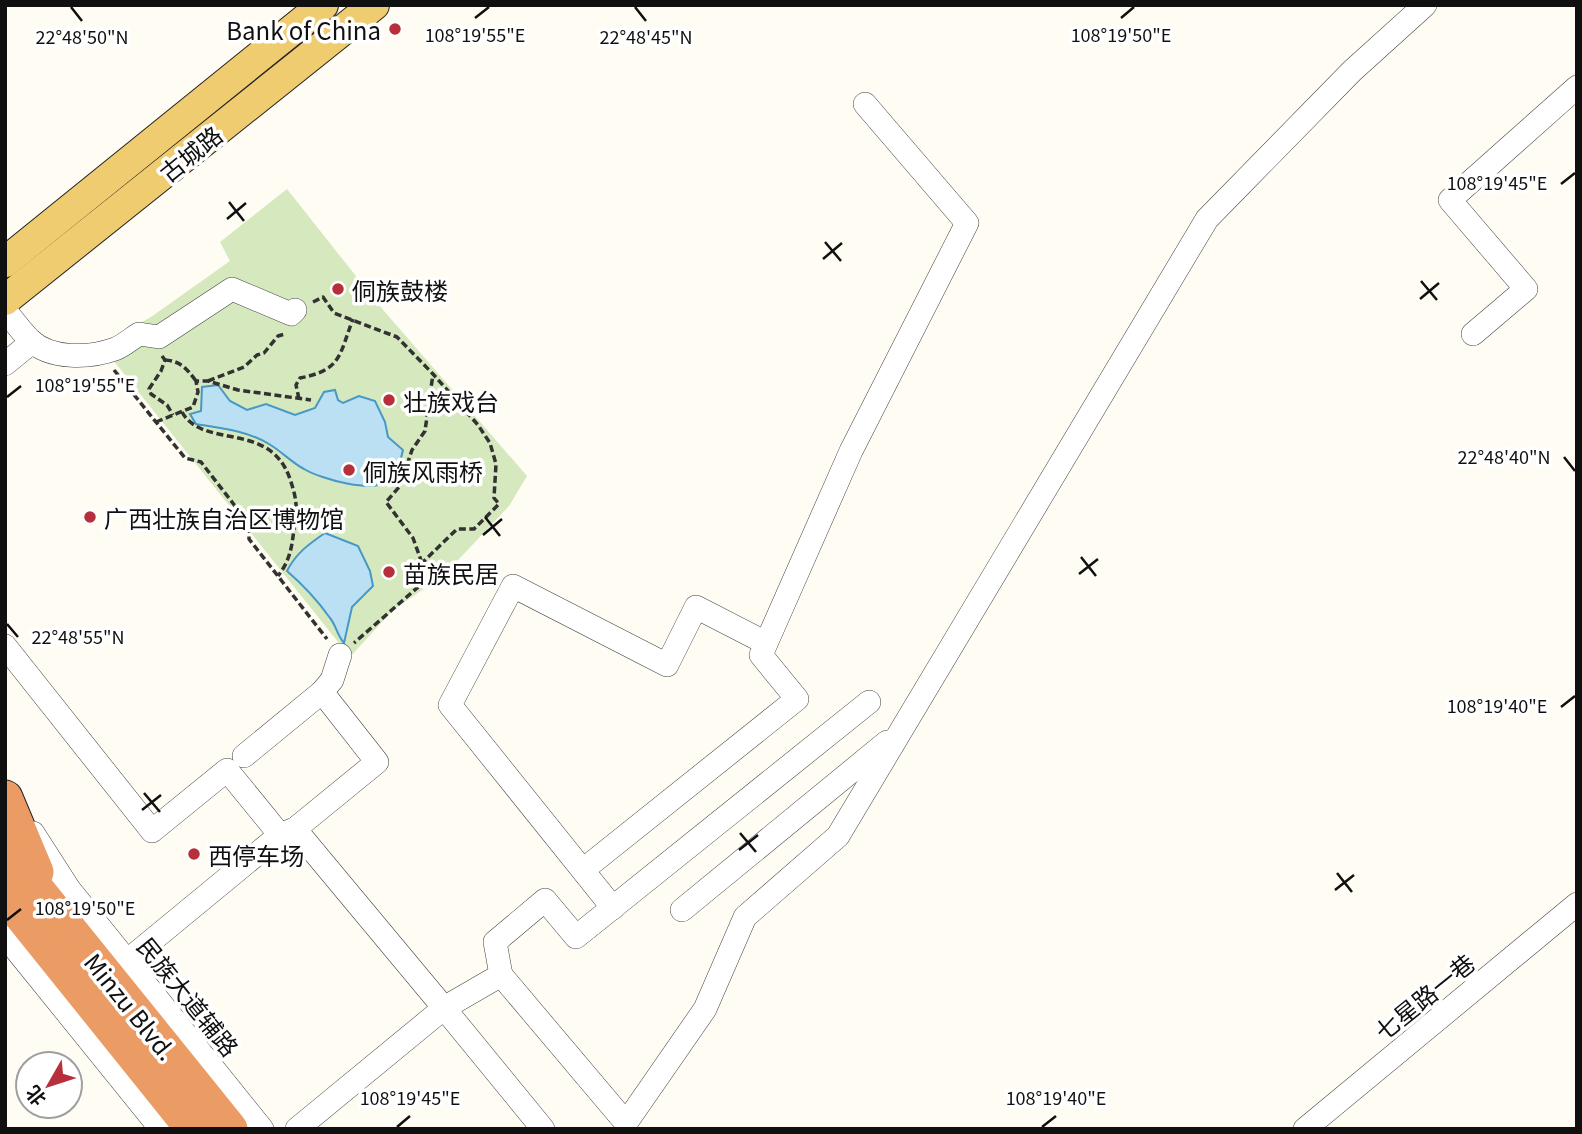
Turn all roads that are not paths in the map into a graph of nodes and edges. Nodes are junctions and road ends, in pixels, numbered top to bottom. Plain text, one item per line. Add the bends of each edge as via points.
1 (323, 5) edge
2 (374, 5) edge
3 (1425, 5) edge
4 (1577, 87) edge
5 (865, 104) dead end
6 (5, 262) edge
7 (5, 300) edge
8 (5, 310) edge
9 (293, 312) road end
10 (1473, 334) dead end
11 (33, 342) junction
12 (5, 364) edge
13 (766, 643) junction
14 (8, 654) edge
15 (340, 655) road end
16 (322, 692) junction
17 (869, 702) dead end
18 (900, 731) junction
19 (244, 756) dead end
20 (5, 791) edge
21 (5, 798) edge
22 (288, 832) junction
23 (5, 850) edge
24 (583, 870) junction
25 (5, 895) edge
26 (1577, 904) edge
27 (49, 905) junction
28 (613, 908) junction
29 (682, 910) dead end
30 (5, 936) edge
31 (127, 961) junction
32 (501, 975) junction
33 (444, 1008) junction
34 (161, 1129) edge
35 (193, 1129) edge
36 (230, 1129) edge
37 (262, 1129) edge
38 (297, 1129) edge
39 (543, 1129) edge
40 (1305, 1129) edge

1 - 6 main road, 古城路
2 - 7 main road, 古城路
3 - 18 street via 1352,71 1206,219
4 - 10 street via 1450,200 1526,289
5 - 13 street via 967,223 851,451
8 - 11 street
9 - 11 street via 232,289 159,337 139,334 117,349 62,355
11 - 12 street
13 - 24 street via 761,655 797,699
13 - 24 street via 696,607 667,665 513,586 450,705
14 - 22 street via 152,831 227,770
15 - 16 street via 332,680
16 - 19 street
16 - 22 street via 377,762
17 - 28 street
18 - 29 street
18 - 32 street via 838,836 745,917 705,1009 626,1123
20 - 31 street, 民族大道辅路 via 69,889
21 - 27 highway
22 - 31 street
22 - 33 street
23 - 27 highway, Minzu Blvd.
24 - 28 street
25 - 35 highway, Minzu Blvd.
26 - 40 street, 七星路一巷
27 - 36 highway, Minzu Blvd.
28 - 32 street via 576,937 545,900 495,943
30 - 34 street
31 - 37 street, 民族大道辅路
32 - 33 street
33 - 38 street
33 - 39 street

